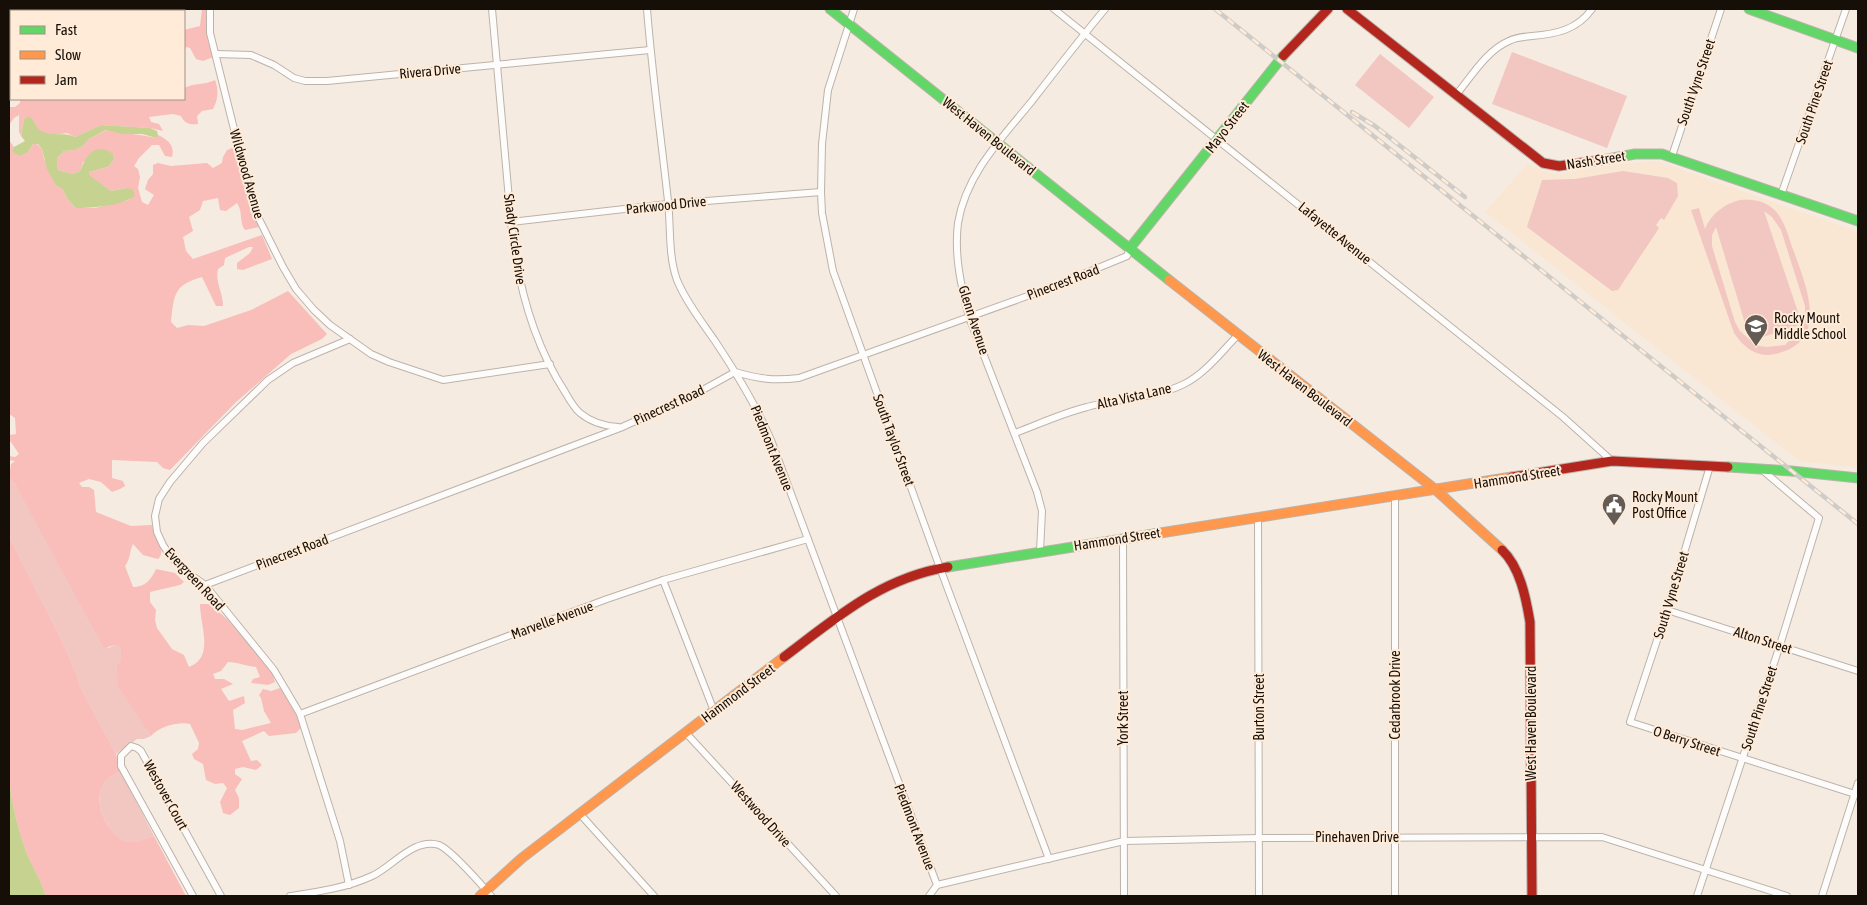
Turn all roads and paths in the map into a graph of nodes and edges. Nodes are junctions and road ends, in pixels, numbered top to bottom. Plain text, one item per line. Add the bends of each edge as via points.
1 (210, 9) edge
2 (492, 9) edge
3 (647, 9) edge
4 (830, 9) edge
5 (854, 9) edge
6 (1054, 9) edge
7 (1105, 9) edge
8 (1328, 9) edge
9 (1347, 9) edge
10 (1592, 9) edge
11 (1721, 9) edge
12 (1749, 9) edge
13 (1846, 9) edge
14 (849, 23) junction
15 (1085, 34) junction
16 (1836, 40) junction
17 (1858, 48) edge
18 (650, 50) junction
19 (216, 54) junction
20 (497, 65) junction
21 (1456, 95) junction
22 (1218, 139) junction
23 (998, 143) junction
24 (1672, 156) junction
25 (821, 192) junction
26 (1781, 195) junction
27 (668, 204) junction
28 (1858, 221) edge
29 (511, 222) junction
30 (1130, 248) junction
31 (969, 316) junction
32 (1238, 335) junction
33 (350, 339) junction
34 (863, 356) junction
35 (550, 364) junction
36 (735, 372) junction
37 (620, 428) junction
38 (1015, 433) junction
39 (1612, 461) junction
40 (1710, 466) junction
41 (1761, 469) junction
42 (1858, 478) edge
43 (1436, 490) junction
44 (1395, 495) junction
45 (1258, 517) junction
46 (808, 539) junction
47 (1123, 539) junction
48 (1040, 550) junction
49 (940, 568) junction
50 (663, 580) junction
51 (205, 585) junction
52 (1667, 610) junction
53 (836, 617) junction
54 (1780, 645) junction
55 (1858, 671) edge
56 (714, 711) junction
57 (300, 714) junction
58 (1630, 722) joint
59 (686, 733) junction
60 (1743, 758) junction
61 (1858, 783) edge
62 (1856, 795) edge
63 (580, 814) junction
64 (1394, 837) junction
65 (1531, 837) junction
66 (1259, 838) junction
67 (1124, 841) junction
68 (1049, 859) junction
69 (1706, 869) junction
70 (349, 885) junction
71 (937, 885) junction
72 (486, 894) edge
73 (192, 896) edge
74 (221, 896) edge
75 (290, 896) edge
76 (654, 896) edge
77 (836, 896) edge
78 (929, 896) edge
79 (1124, 896) edge
80 (1259, 896) edge
81 (1395, 896) edge
82 (1532, 896) edge
83 (1697, 896) edge
84 (1787, 896) edge
85 (1822, 896) edge

1 - 19 street, Wildwood Avenue via 210,33
2 - 20 street, Shady Circle Drive
3 - 18 street, Piedmont Avenue
4 - 14 street, West Haven Boulevard
5 - 14 street, South Taylor Street
6 - 15 street, Lafayette Avenue
7 - 15 street, Glenn Avenue
8 - 22 street, Mayo Street via 1280,60
9 - 21 street, Nash Street
10 - 21 street via 1568,30 1522,37 1504,44 1487,57
11 - 24 street, South Vyne Street
12 - 16 street
13 - 16 street, South Pine Street
14 - 23 street, West Haven Boulevard
14 - 25 street, South Taylor Street via 828,90
15 - 22 street, Lafayette Avenue
15 - 23 street, Glenn Avenue
16 - 17 street
16 - 26 street, South Pine Street
18 - 20 street, Rivera Drive
18 - 27 street, Piedmont Avenue
19 - 20 street, Rivera Drive via 251,56 304,81
19 - 33 street, Wildwood Avenue via 259,218 296,289 330,324
20 - 29 street, Shady Circle Drive
21 - 24 street, Nash Street via 1534,158 1551,165 1576,165 1642,154
22 - 30 street, Mayo Street
22 - 39 street, Lafayette Avenue via 1563,417
23 - 30 street, West Haven Boulevard
23 - 31 street, Glenn Avenue via 985,159 966,195 958,222 959,268
24 - 26 street, Nash Street
25 - 27 street, Parkwood Drive
25 - 34 street, South Taylor Street via 833,271
26 - 28 street, Nash Street
27 - 29 street, Parkwood Drive
27 - 36 street, Piedmont Avenue via 673,267 678,282
29 - 35 street, Shady Circle Drive via 523,296
30 - 31 street, Pinecrest Road via 1127,256
30 - 32 street, West Haven Boulevard
31 - 34 street, Pinecrest Road
31 - 38 street, Glenn Avenue
32 - 38 street, Alta Vista Lane via 1185,384 1137,398 1087,407
32 - 43 street, West Haven Boulevard
33 - 35 street, Wildwood Avenue via 370,354 443,380
33 - 51 street, Evergreen Road via 293,363 268,380 204,443 159,499 155,516 163,545 170,556
34 - 36 street, Pinecrest Road via 799,378 758,379
34 - 49 street, South Taylor Street
35 - 37 street, Shady Circle Drive via 578,412 597,424
36 - 37 street, Pinecrest Road
36 - 46 street, Piedmont Avenue via 761,418
37 - 51 street, Pinecrest Road
38 - 48 street, Glenn Avenue via 1042,511
39 - 40 street, Hammond Street
39 - 43 street, Hammond Street
40 - 41 street, Hammond Street
40 - 52 street, South Vyne Street
41 - 42 street, Hammond Street
41 - 54 street, South Pine Street via 1819,518
43 - 44 street, Hammond Street
43 - 65 street, West Haven Boulevard via 1507,555 1524,594 1531,648
44 - 45 street, Hammond Street
44 - 64 street, Cedarbrook Drive
45 - 47 street, Hammond Street
45 - 66 street, Burton Street
46 - 50 street, Marvelle Avenue
46 - 53 street, Piedmont Avenue
47 - 48 street, Hammond Street
47 - 67 street, York Street
48 - 49 street, Hammond Street
49 - 53 street, Hammond Street via 909,576 873,592
49 - 68 street, South Taylor Street
50 - 56 street
50 - 57 street, Marvelle Avenue
51 - 57 street, Evergreen Road via 274,670
52 - 54 street, Alton Street
52 - 58 street, South Vyne Street
53 - 56 street, Hammond Street
53 - 71 street, Piedmont Avenue
54 - 55 street, Alton Street
54 - 60 street, South Pine Street
56 - 59 street, Hammond Street
57 - 70 street, Evergreen Road via 340,841
58 - 60 street, O Berry Street
59 - 63 street, Hammond Street
59 - 77 street, Westwood Drive
60 - 62 street, O Berry Street
60 - 69 street, South Pine Street
61 - 62 street
62 - 85 street
63 - 72 street, Hammond Street via 522,858
63 - 76 street
64 - 65 street, Pinehaven Drive
64 - 66 street, Pinehaven Drive
64 - 81 street, Cedarbrook Drive
65 - 69 street, Pinehaven Drive via 1602,837
65 - 82 street, West Haven Boulevard
66 - 67 street, Pinehaven Drive
66 - 80 street, Burton Street
67 - 68 street, Pinehaven Drive
67 - 79 street, York Street
68 - 71 street, Pinehaven Drive
69 - 83 street, South Pine Street
69 - 84 street, Pinehaven Drive
70 - 72 street via 373,876 412,849 430,844 449,852
70 - 75 street
71 - 78 street
73 - 74 street, Westover Court via 121,766 121,756 131,746 141,751

